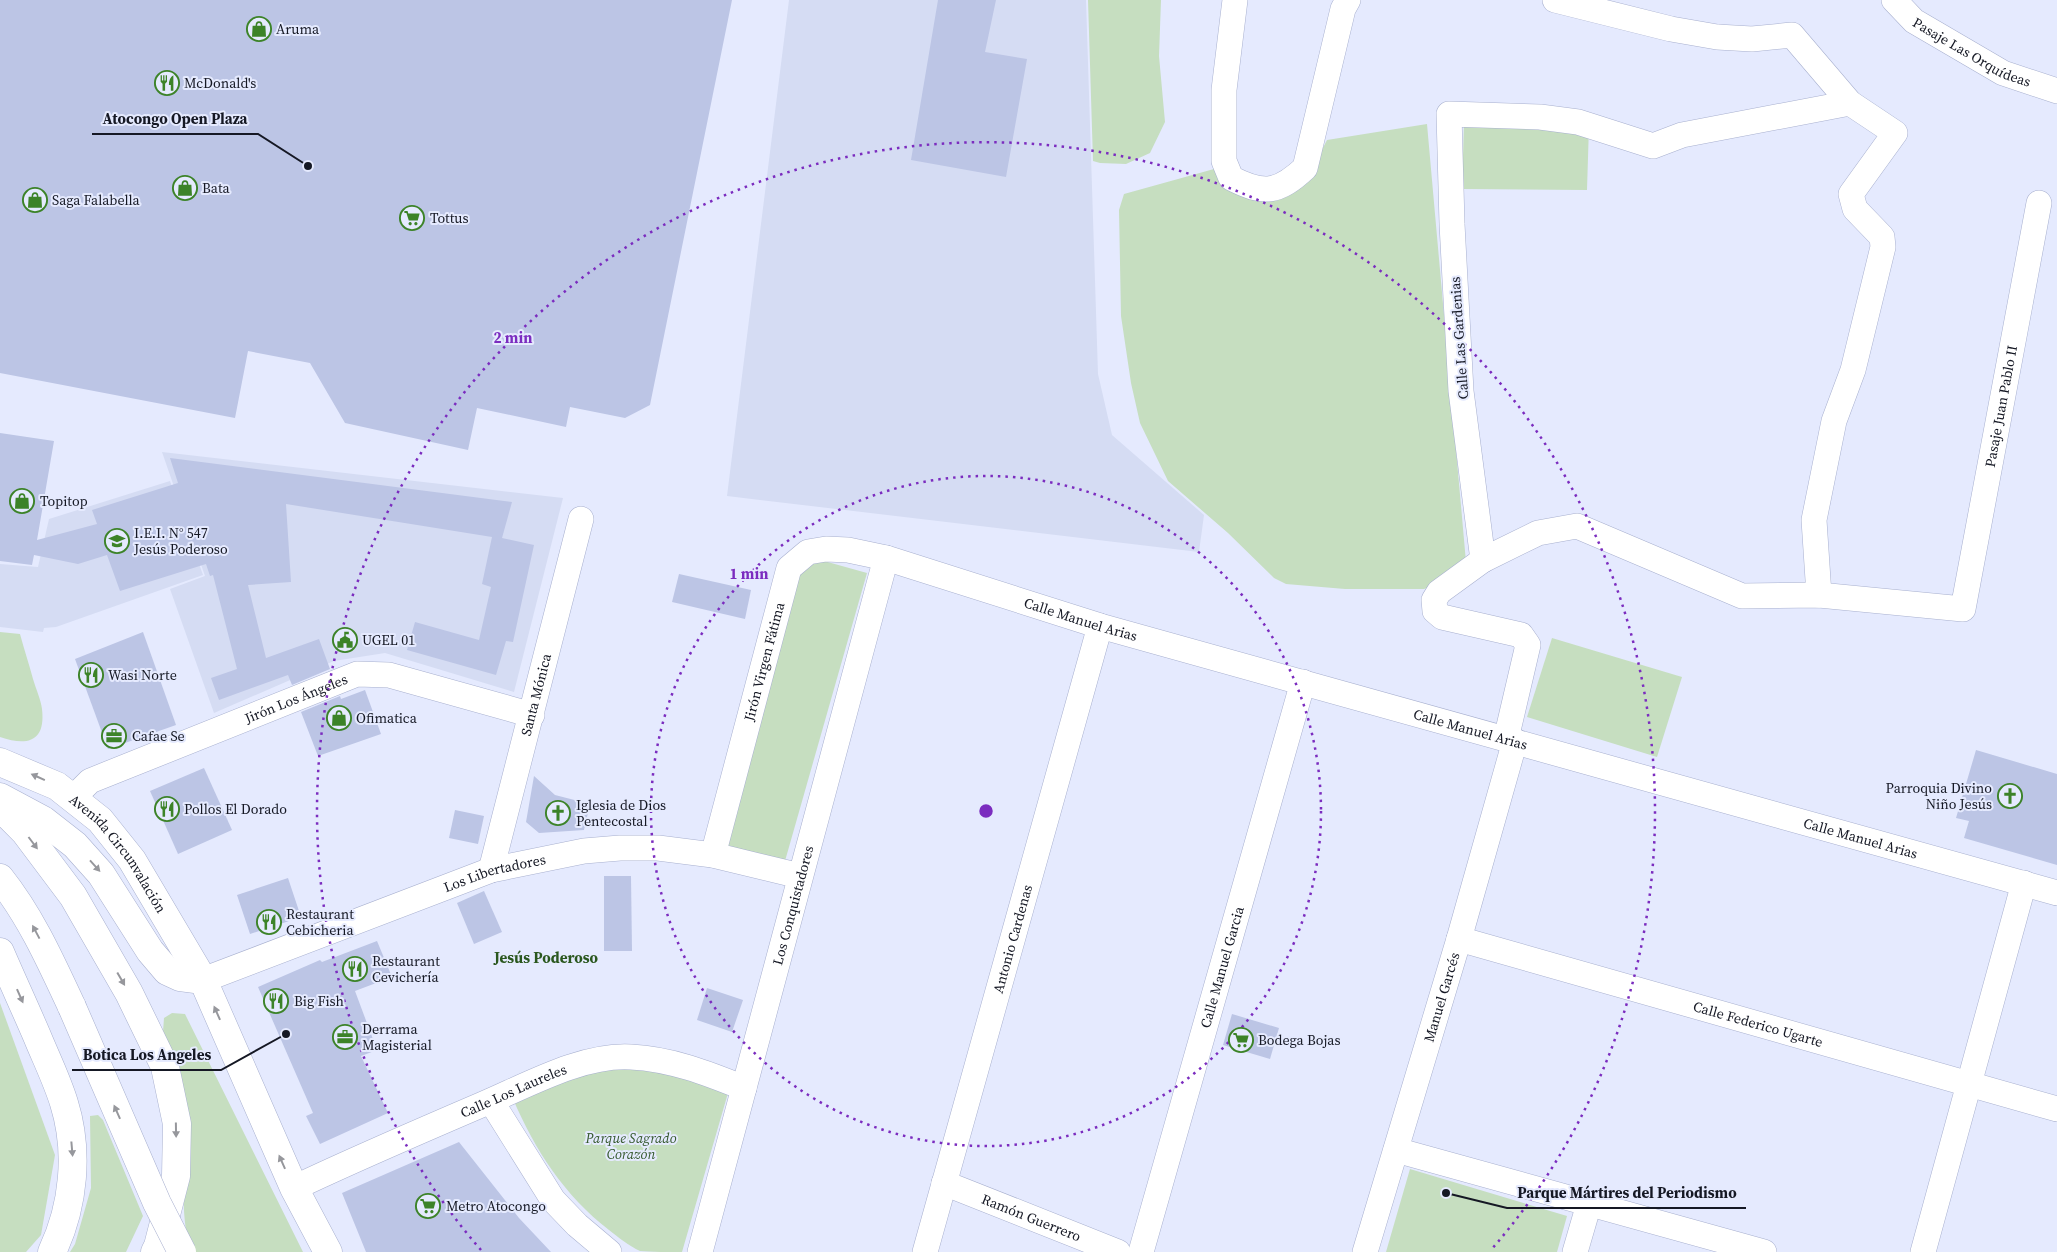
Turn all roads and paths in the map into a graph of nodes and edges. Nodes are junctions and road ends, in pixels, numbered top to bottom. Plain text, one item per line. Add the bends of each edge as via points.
1 (1235, 0) edge
2 (1348, 0) edge
3 (1555, 0) edge
4 (1894, 0) edge
5 (2057, 91) edge
6 (1850, 102) junction
7 (2039, 203) dead end
8 (580, 519) dead end
9 (886, 558) junction
10 (1483, 560) junction
11 (1819, 595) junction
12 (1963, 609) joint
13 (1100, 626) junction
14 (1303, 682) junction
15 (532, 715) junction
16 (1511, 740) junction
17 (0, 762) edge
18 (0, 797) edge
19 (73, 798) junction
20 (0, 807) edge
21 (713, 855) junction
22 (491, 870) junction
23 (800, 876) junction
24 (0, 878) edge
25 (2024, 883) junction
26 (2057, 893) edge
27 (1459, 939) junction
28 (0, 952) edge
29 (203, 980) junction
30 (1969, 1084) junction
31 (744, 1088) junction
32 (491, 1101) junction
33 (2057, 1109) edge
34 (1396, 1150) junction
35 (944, 1183) junction
36 (294, 1188) junction
37 (1589, 1204) junction
38 (52, 1252) edge
39 (155, 1252) edge
40 (182, 1252) edge
41 (328, 1252) edge
42 (609, 1252) edge
43 (700, 1252) edge
44 (925, 1252) edge
45 (1118, 1252) edge
46 (1141, 1252) edge
47 (1364, 1252) edge
48 (1575, 1252) edge
49 (1764, 1252) edge
50 (1923, 1252) edge

1 - 2 street via 1224,90 1224,161 1231,178 1249,187 1272,190 1305,168
3 - 6 street via 1717,37 1752,39 1792,35
4 - 5 street, Pasaje Las Orquídeas via 1914,21 2003,73
6 - 10 street, Calle Las Gardenias via 1682,135 1653,146 1578,122 1540,117 1449,114 1461,391
6 - 11 street via 1895,133 1851,194 1855,208 1882,237 1883,247 1853,370 1834,422 1814,520
7 - 12 street, Pasaje Juan Pablo II
8 - 15 street, Santa Mónica
9 - 13 street, Calle Manuel Arias
9 - 21 street, Jirón Virgen Fátima via 826,549 808,552 789,568
9 - 23 street, Los Conquistadores
10 - 11 street, Manuel Garcés via 1538,534 1577,526 1742,596
10 - 16 street, Manuel Garcés via 1440,592 1434,600 1435,611 1442,617 1521,635 1528,645
11 - 12 street, Manuel Garcés
13 - 14 street, Calle Manuel Arias
13 - 35 street, Antonio Cardenas
14 - 16 street, Calle Manuel Arias
14 - 46 street, Calle Manuel Garcia
15 - 19 street, Jirón Los Ángeles via 389,675 357,674 90,781
15 - 22 street, Santa Mónica
16 - 25 street, Calle Manuel Arias
16 - 27 street, Manuel Garcés
19 -> 17 main road, Avenida Circunvalación via 57,786
18 -> 29 main road, Avenida Circunvalación via 43,820 75,845 101,874 167,971 180,977
19 - 29 main road, Avenida Circunvalación via 100,820 132,860
20 -> 39 main road via 25,832 73,896 129,993 165,1067 176,1124 176,1176
21 - 22 street, Los Libertadores via 658,848 620,848
21 - 23 street, Los Libertadores
22 - 29 street, Los Libertadores
23 - 31 street, Los Conquistadores
40 -> 24 main road, bridge via 29,919
25 - 26 street, Calle Manuel Arias
25 - 30 street
27 - 30 street, Calle Federico Ugarte
27 - 34 street, Manuel Garcés
28 -> 38 main road via 58,1083 70,1124 73,1160 67,1212
36 -> 29 main road, Avenida Circunvalación
30 - 33 street, Calle Federico Ugarte
30 - 50 street
31 - 32 street, Calle Los Laureles via 695,1069 630,1056 585,1063
31 - 43 street, Los Conquistadores
32 - 36 street, Calle Los Laureles
32 - 42 street via 553,1200 577,1226
34 - 37 street
34 - 47 street, Manuel Garcés
35 - 44 street, Antonio Cardenas
35 - 45 street, Ramón Guerrero
36 - 41 main road, Avenida Circunvalación
37 - 48 street
37 - 49 street

